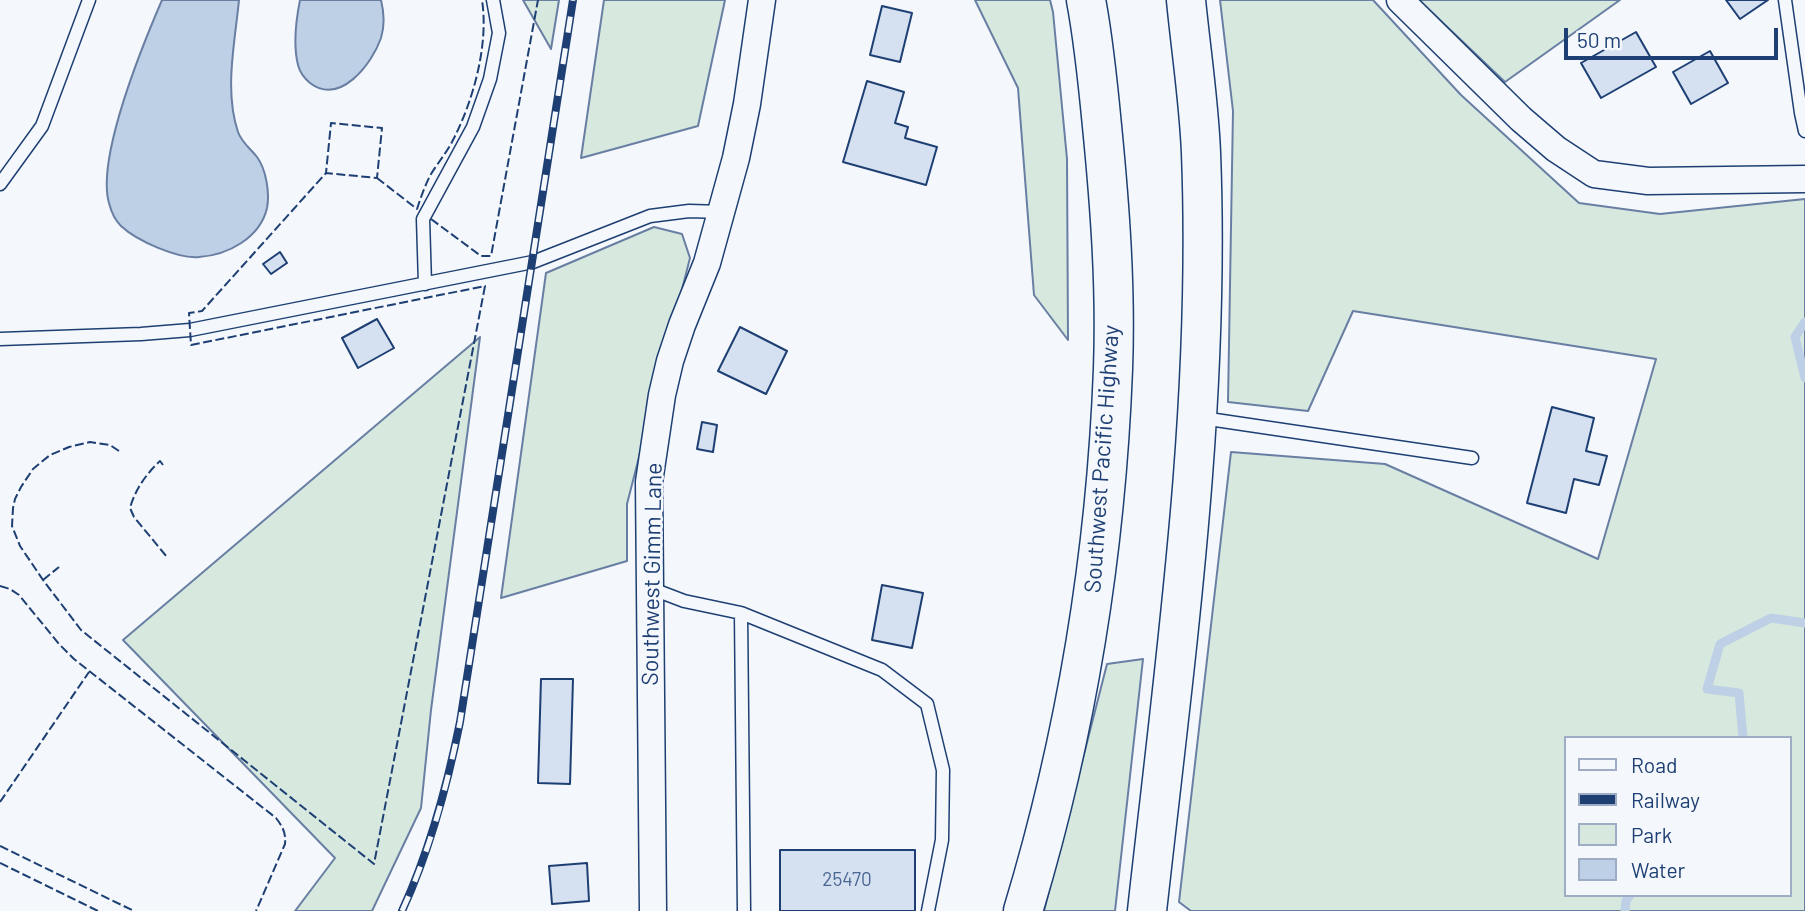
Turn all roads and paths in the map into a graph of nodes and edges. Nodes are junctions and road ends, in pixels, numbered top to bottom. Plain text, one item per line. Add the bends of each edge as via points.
1 (89, 0) edge
2 (493, 0) edge
3 (762, 0) edge
4 (1086, 0) edge
5 (1186, 0) edge
6 (1400, 0) edge
7 (1784, 0) edge
8 (1805, 131) edge
9 (1805, 178) edge
10 (0, 184) edge
11 (722, 212) junction
12 (425, 284) junction
13 (0, 339) edge
14 (1197, 418) junction
15 (1472, 458) dead end
16 (650, 587) junction
17 (741, 613) junction
18 (653, 911) edge
19 (744, 911) edge
20 (928, 911) edge
21 (1023, 911) edge
22 (1147, 911) edge

1 - 10 lane via 42,126
2 - 12 lane via 499,33 490,79 473,127 423,219
3 - 11 street, Southwest Gimm Lane via 747,104
4 - 21 highway, Southwest Pacific Highway via 1094,44 1112,259 1108,450 1097,559 1070,729
5 - 14 highway via 1201,150 1203,259
6 - 9 street via 1521,120 1594,174 1647,181
7 - 8 lane
11 - 12 lane via 650,216 533,262
11 - 16 street, Southwest Gimm Lane via 662,395 649,482
12 - 13 lane via 190,330
14 - 15 lane
14 - 22 highway
16 - 17 lane via 684,601
16 - 18 street, Southwest Gimm Lane
17 - 19 lane
17 - 20 lane via 881,670 927,704 943,769 942,840

